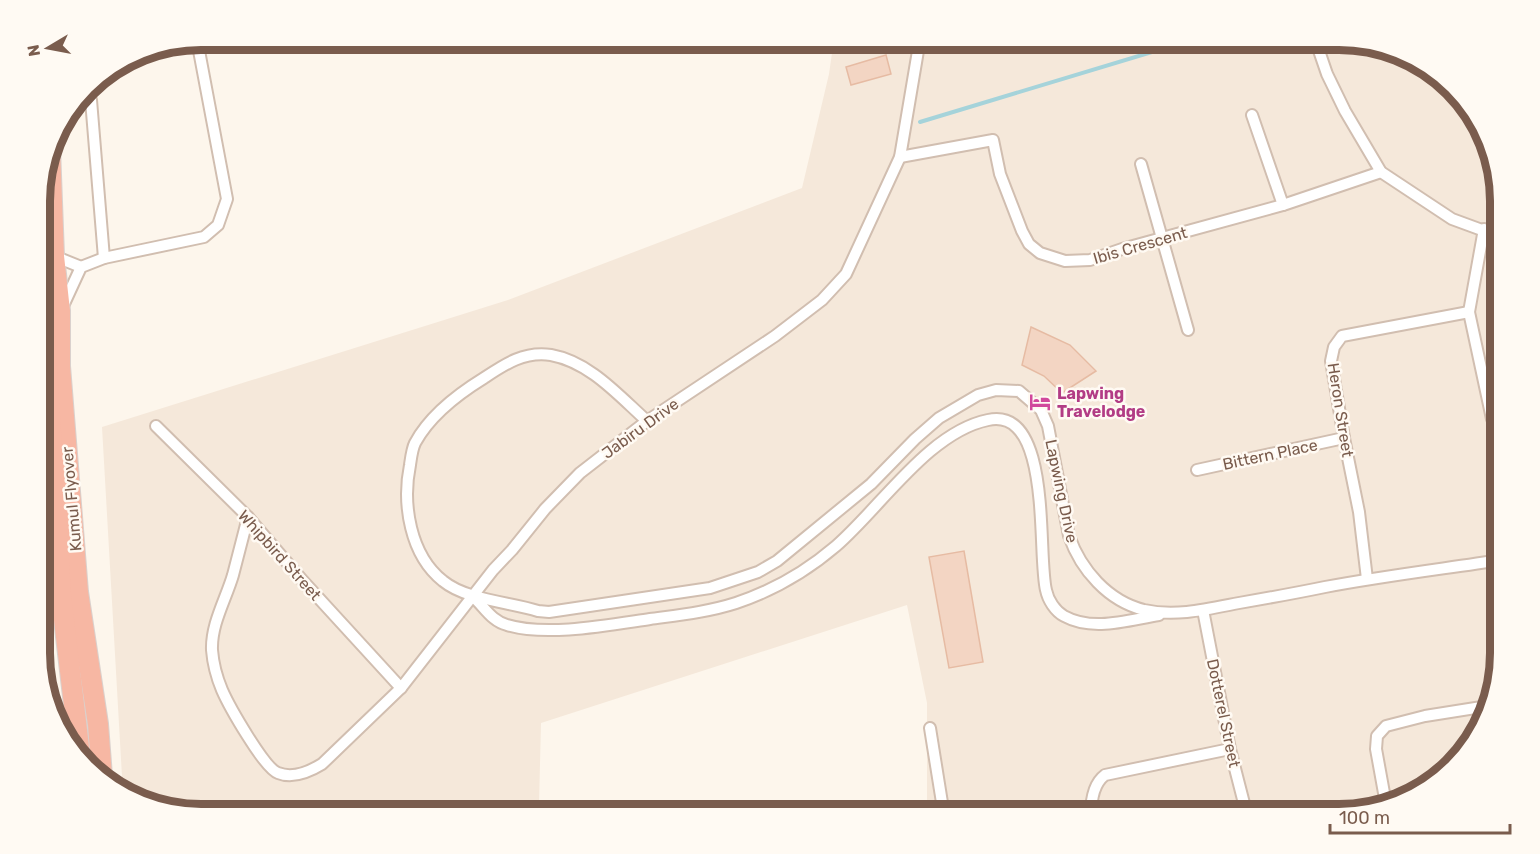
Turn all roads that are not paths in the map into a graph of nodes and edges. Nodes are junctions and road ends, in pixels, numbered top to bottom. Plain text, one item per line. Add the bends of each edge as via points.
1 (199, 50) edge
2 (918, 50) edge
3 (1319, 50) edge
4 (91, 100) dead end
5 (1252, 115) dead end
6 (900, 157) junction
7 (1141, 164) dead end
8 (1381, 172) junction
9 (1283, 206) junction
10 (1484, 229) junction
11 (1490, 232) edge
12 (1162, 238) junction
13 (50, 256) edge
14 (104, 258) junction
15 (81, 267) junction
16 (50, 268) edge
17 (60, 311) junction
18 (1469, 312) junction
19 (50, 328) edge
20 (1188, 330) dead end
21 (1490, 410) edge
22 (646, 422) junction
23 (156, 426) dead end
24 (1344, 438) junction
25 (1197, 470) dead end
26 (248, 517) junction
27 (1490, 562) edge
28 (1367, 579) junction
29 (472, 596) junction
30 (1203, 610) junction
31 (1172, 614) junction
32 (401, 688) junction
33 (1480, 707) edge
34 (930, 728) dead end
35 (78, 741) edge
36 (1230, 749) junction
37 (101, 766) edge
38 (1385, 797) edge
39 (942, 804) edge
40 (1091, 804) edge
41 (1244, 804) edge

1 - 14 street via 227,199 218,225 204,237
2 - 6 street, Jabiru Drive
3 - 8 street via 1345,111
4 - 14 street
5 - 9 street
6 - 12 street, Ibis Crescent via 993,140 1000,174 1022,231 1034,250 1050,257 1090,260
6 - 22 street, Jabiru Drive via 850,265 833,290 775,336
7 - 12 street
8 - 9 street, Ibis Crescent
8 - 10 street via 1452,219
9 - 12 street, Ibis Crescent
10 - 11 street
10 - 18 street
12 - 20 street
13 - 15 street
14 - 15 street
15 - 17 street
16 - 17 highway, Kumul Flyover
17 - 37 highway, Kumul Flyover via 60,366 78,592
18 - 21 street
18 - 24 street, Heron Street via 1342,336 1331,361
19 - 35 highway, Kumul Flyover via 61,594
22 - 29 street, Jabiru Drive via 580,473
22 - 29 street via 609,386 580,366 534,353 511,360 434,417 414,444 406,512 428,563 444,582
23 - 26 street, Whipbird Street
24 - 25 street, Bittern Place
24 - 28 street, Heron Street
26 - 32 street, Whipbird Street
26 - 32 street, Jabiru Drive via 212,649 230,708 271,769 282,774 311,771
27 - 28 street, Lapwing Drive
28 - 30 street, Lapwing Drive
29 - 31 street, Lapwing Drive via 549,612 710,588 758,572 871,484 939,418 972,398 1002,389 1025,394 1044,415 1069,536 1085,569 1119,599 1144,610
29 - 31 street via 504,624 566,630 707,611 737,602 801,572 837,545 934,447 968,426 997,418 1022,431 1032,457 1041,512 1046,588 1058,611 1089,625
29 - 32 street, Jabiru Drive
30 - 31 street, Lapwing Drive
30 - 36 street, Dotterel Street
33 - 38 street via 1386,726 1377,736 1376,749
34 - 39 street
36 - 40 street via 1105,775 1097,781
36 - 41 street, Dotterel Street

